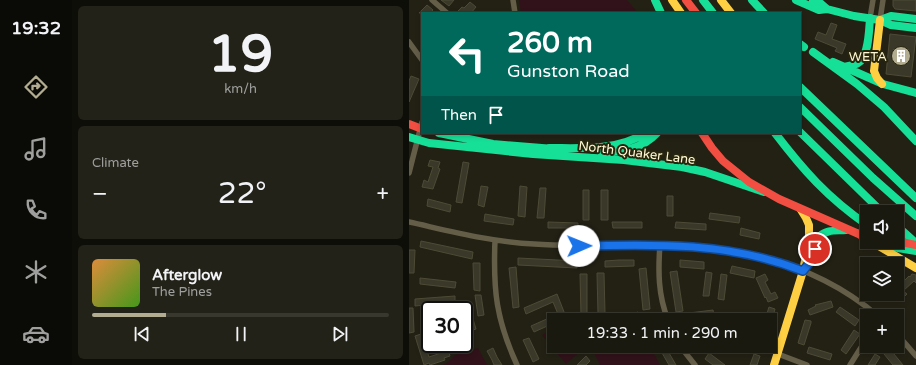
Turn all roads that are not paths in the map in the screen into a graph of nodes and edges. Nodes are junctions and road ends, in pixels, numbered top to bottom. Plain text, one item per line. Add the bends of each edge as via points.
1 (432, 0) edge
2 (513, 0) edge
3 (655, 0) edge
4 (672, 0) edge
5 (686, 0) edge
6 (703, 0) edge
7 (721, 0) edge
8 (752, 0) edge
9 (796, 0) edge
10 (813, 0) edge
11 (873, 0) edge
12 (883, 0) edge
13 (827, 9) junction
14 (446, 12) edge
15 (515, 12) edge
16 (661, 12) edge
17 (680, 12) edge
18 (695, 12) edge
19 (712, 12) edge
20 (730, 12) edge
21 (763, 12) edge
22 (870, 18) junction
23 (880, 20) junction
24 (916, 20) edge
25 (916, 28) edge
26 (409, 42) edge
27 (801, 46) edge
28 (813, 52) junction
29 (421, 59) edge
30 (842, 67) junction
31 (883, 84) junction
32 (801, 87) edge
33 (916, 93) edge
34 (801, 108) edge
35 (409, 124) edge
36 (421, 126) edge
37 (421, 130) edge
38 (801, 133) edge
39 (444, 134) edge
40 (644, 134) edge
41 (656, 134) edge
42 (703, 134) edge
43 (776, 134) edge
44 (409, 137) edge
45 (418, 140) junction
46 (916, 141) edge
47 (549, 148) junction
48 (867, 151) junction
49 (409, 173) edge
50 (916, 191) edge
51 (764, 192) junction
52 (916, 198) edge
53 (874, 205) edge
54 (800, 208) junction
55 (916, 216) edge
56 (860, 220) edge
57 (409, 222) edge
58 (854, 232) junction
59 (860, 235) edge
60 (904, 235) edge
61 (495, 240) junction
62 (659, 244) junction
63 (904, 244) edge
64 (904, 248) edge
65 (915, 248) edge
66 (884, 249) edge
67 (916, 268) edge
68 (803, 271) junction
69 (869, 309) edge
70 (666, 313) edge
71 (904, 342) edge
72 (860, 349) edge
73 (686, 353) edge
74 (777, 354) junction
75 (916, 356) edge
76 (517, 365) edge
77 (695, 365) edge
78 (774, 365) edge
79 (807, 365) edge
80 (850, 365) edge

1 - 14 street
2 - 15 street
3 - 16 main road
4 - 17 main road
5 - 18 main road
6 - 19 main road
7 - 20 main road
8 - 21 main road
9 - 13 main road via 819,10
10 - 13 main road
11 - 22 street
12 - 23 street
13 - 22 main road
22 - 23 main road
22 - 30 main road via 866,47 861,60 856,64
23 - 24 main road via 891,16
23 - 25 main road via 891,25
23 - 31 main road via 874,71
26 - 29 street
27 - 28 main road
28 - 30 main road
28 - 46 main road via 884,107
30 - 31 main road
31 - 33 main road
32 - 48 main road
34 - 55 main road
35 - 36 main road
37 - 45 street
38 - 53 main road
39 - 47 main road, North Quaker Lane via 493,144
40 - 47 main road via 633,141 618,145
41 - 47 main road, North Quaker Lane via 641,145 620,152
42 - 51 main road via 725,165
43 - 56 main road via 822,189
44 - 45 main road, North Quaker Lane
45 - 49 street
45 - 51 main road, North Quaker Lane via 521,153 682,167
48 - 50 main road
48 - 52 main road
51 - 54 main road
54 - 58 main road
54 - 68 main road via 807,217 811,231 803,259
57 - 61 street
58 - 59 main road
58 - 68 main road via 823,232 810,262
60 - 65 main road
61 - 62 street via 579,246
61 - 76 street via 493,268 498,309 505,336
62 - 68 street via 706,247 742,253
62 - 70 street via 660,294
63 - 65 main road
64 - 65 main road
66 - 67 main road
68 - 69 street via 843,290
68 - 74 main road
71 - 75 street
72 - 80 street
73 - 77 street
74 - 78 main road
74 - 79 street

